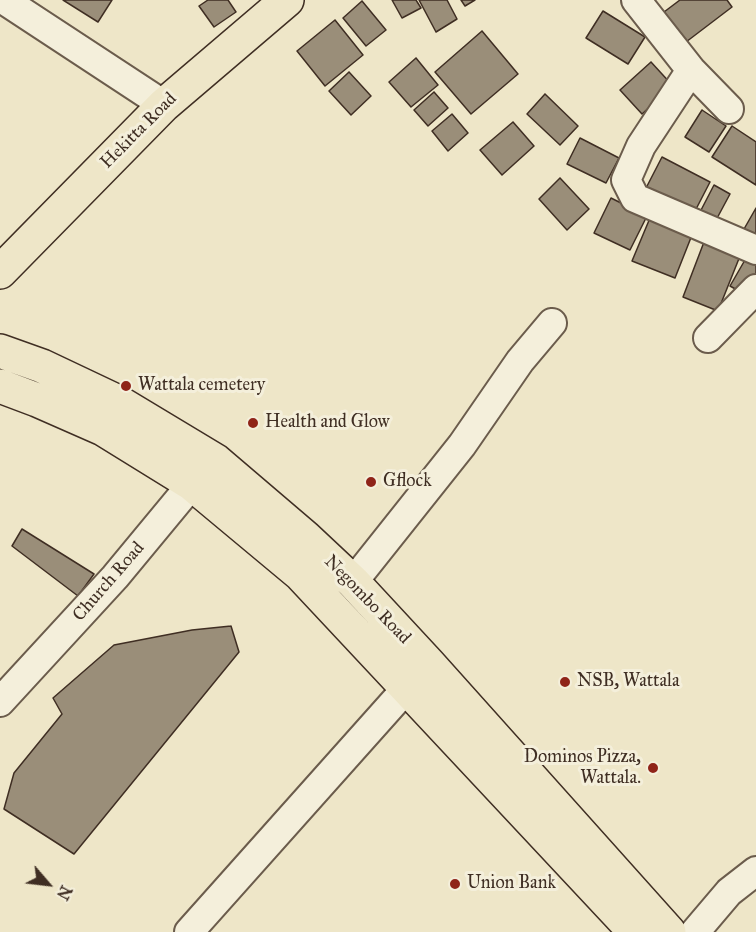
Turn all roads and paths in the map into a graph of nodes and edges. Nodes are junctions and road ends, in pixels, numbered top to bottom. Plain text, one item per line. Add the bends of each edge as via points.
1 (4, 0) edge
2 (287, 0) edge
3 (636, 0) edge
4 (691, 70) junction
5 (164, 105) junction
6 (729, 109) dead end
7 (756, 250) edge
8 (4, 262) edge
9 (756, 289) edge
10 (552, 323) dead end
11 (708, 338) dead end
12 (0, 351) edge
13 (0, 386) edge
14 (216, 461) junction
15 (192, 484) junction
16 (353, 582) junction
17 (418, 676) junction
18 (0, 702) edge
19 (756, 871) edge
20 (189, 932) edge
21 (635, 932) edge
22 (669, 932) edge
23 (695, 932) edge

1 - 5 street
2 - 5 main road, Hekitta Road
3 - 4 street
4 - 6 street
4 - 7 street via 641,146 626,180 635,198
5 - 8 main road, Hekitta Road
9 - 11 street
10 - 16 street
12 - 14 main road, Negombo Road via 118,402
13 - 15 main road, Negombo Road via 103,429
14 - 15 street, Church Road
14 - 16 main road, Negombo Road
15 - 17 main road, Negombo Road
15 - 18 street, Church Road via 115,577
16 - 17 main road, Negombo Road
17 - 20 street
17 - 21 main road, Negombo Road
17 - 22 main road, Negombo Road
19 - 23 street via 729,892

